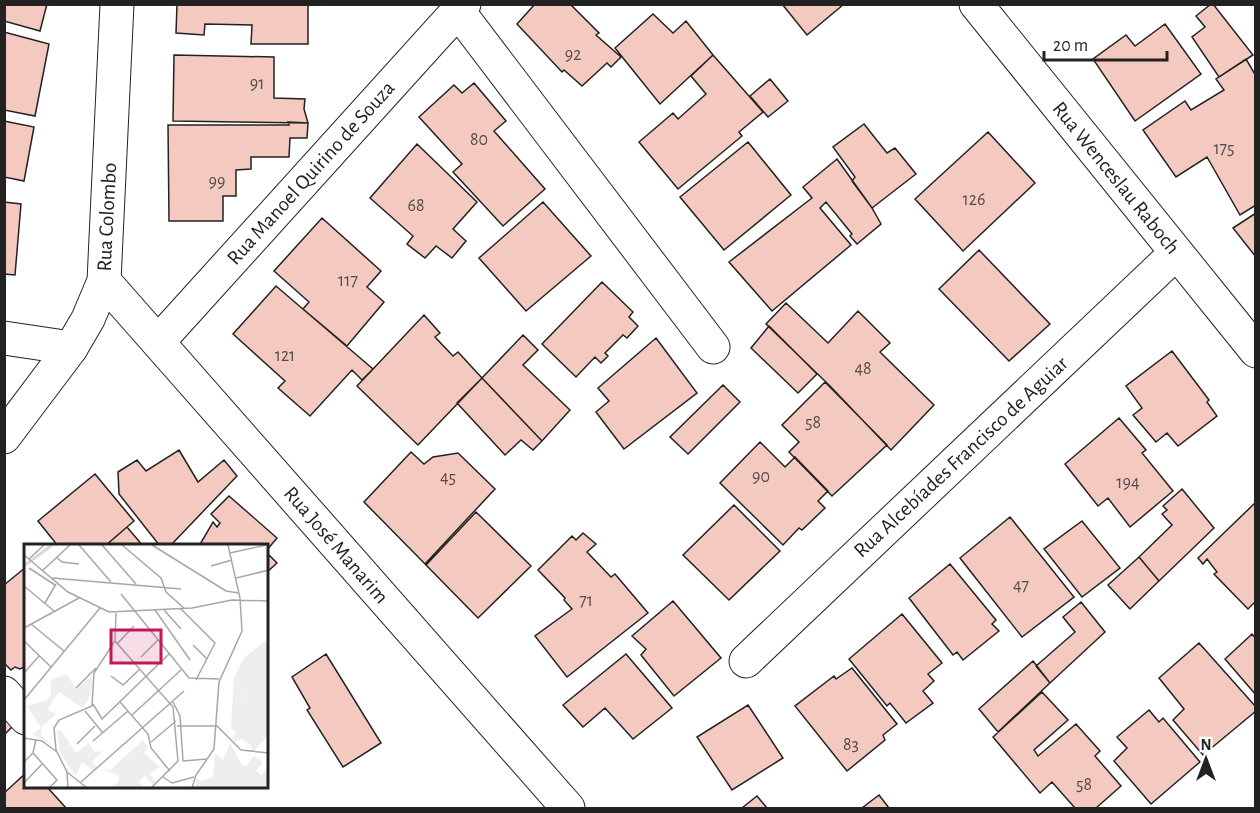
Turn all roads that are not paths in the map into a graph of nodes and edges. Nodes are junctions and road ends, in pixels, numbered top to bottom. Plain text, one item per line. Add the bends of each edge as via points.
1 (117, 4) edge
2 (976, 4) edge
3 (461, 8) edge
4 (1176, 253) junction
5 (104, 281) junction
6 (4, 338) edge
7 (158, 342) junction
8 (713, 347) dead end
9 (70, 348) junction
10 (1256, 351) edge
11 (4, 437) edge
12 (746, 661) dead end
13 (4, 693) edge
14 (24, 716) edge
15 (568, 808) edge

1 - 5 street, Rua Colombo
2 - 4 street, Rua Wenceslau Raboch
3 - 7 street, Rua Manoel Quirino de Souza
3 - 8 street
4 - 10 street, Rua Wenceslau Raboch
4 - 12 street, Rua Alcebíades Francisco de Aguiar
5 - 7 street, Rua José Manarim
5 - 9 street, Rua Colombo
6 - 9 street
7 - 15 street, Rua José Manarim
9 - 11 street, Rua Colombo
13 - 14 street

